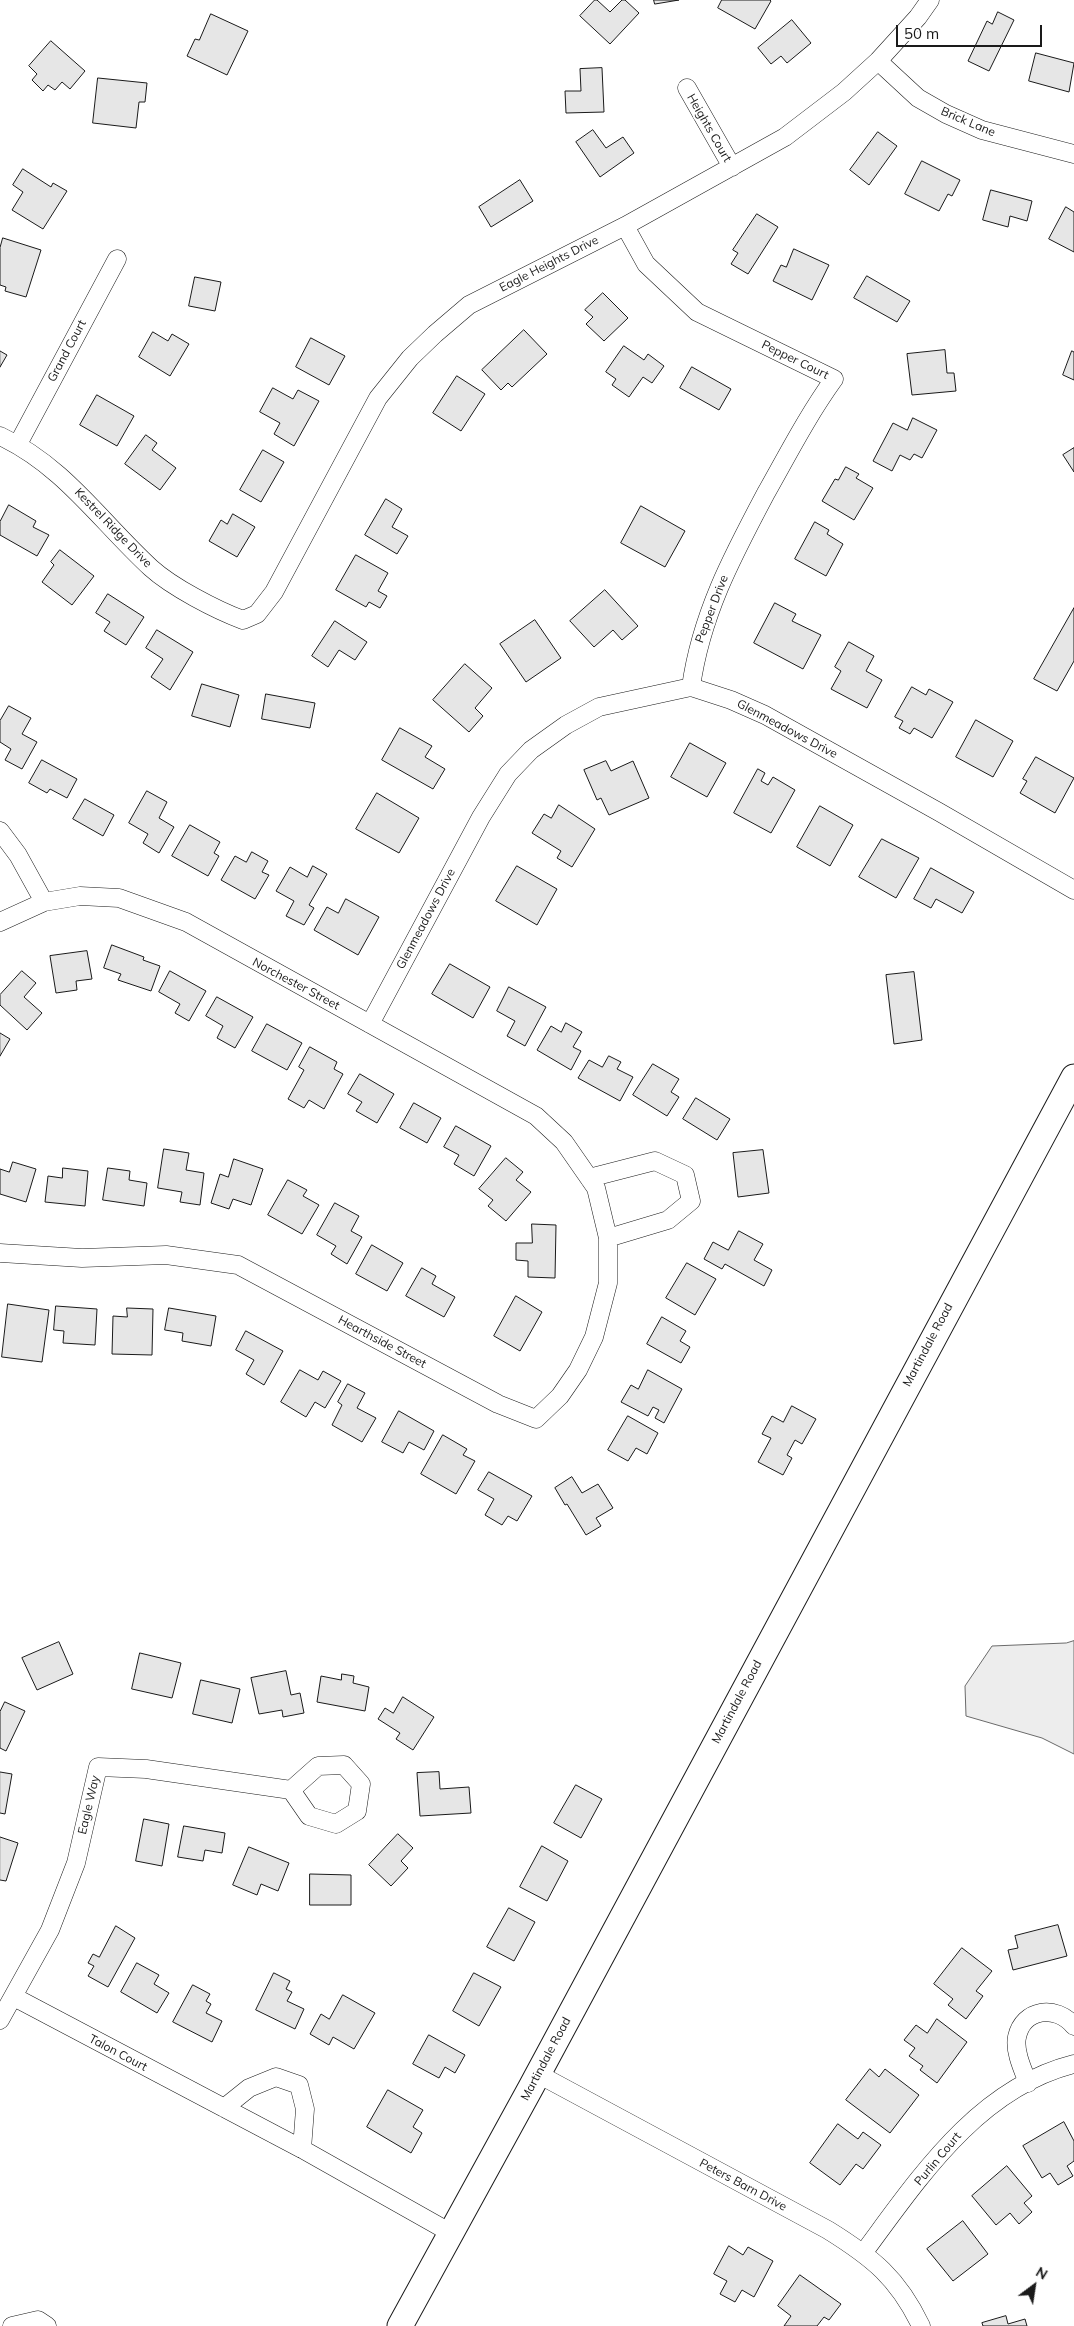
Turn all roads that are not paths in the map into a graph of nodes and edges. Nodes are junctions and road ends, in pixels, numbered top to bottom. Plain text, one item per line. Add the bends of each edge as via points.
1 (930, 0) edge
2 (878, 60) junction
3 (687, 88) dead end
4 (1074, 154) edge
5 (732, 167) junction
6 (625, 226) junction
7 (116, 259) dead end
8 (0, 436) edge
9 (18, 444) junction
10 (745, 533) joint
11 (258, 614) joint
12 (691, 687) junction
13 (0, 831) edge
14 (1074, 890) edge
15 (44, 902) junction
16 (0, 922) edge
17 (370, 1024) junction
18 (1074, 1077) edge
19 (589, 1178) junction
20 (602, 1212) joint
21 (608, 1238) junction
22 (0, 1254) edge
23 (291, 1790) dead end
24 (14, 1997) junction
25 (0, 2020) edge
26 (1074, 2026) edge
27 (1074, 2064) edge
28 (538, 2074) junction
29 (1028, 2083) junction
30 (224, 2108) junction
31 (302, 2150) junction
32 (451, 2233) junction
33 (864, 2252) junction
34 (12, 2326) edge
35 (47, 2326) edge
36 (400, 2326) edge
37 (921, 2326) edge

1 - 2 street, Eagle Heights Drive
2 - 4 street, Brick Lane via 918,98 946,114 982,130
2 - 5 street, Eagle Heights Drive via 844,92 785,137
3 - 5 street, Heights Court
5 - 6 street, Eagle Heights Drive
6 - 10 street, Pepper Court via 646,264 697,312 834,379 809,414
6 - 11 street, Eagle Heights Drive via 469,306 410,358 378,398 274,592
7 - 9 street, Grand Court
8 - 9 street, Kestrel Ridge Drive
9 - 11 street, Kestrel Ridge Drive via 81,494 152,569 228,614 243,620
10 - 12 street, Pepper Drive via 705,621 695,654
12 - 14 street, Glenmeadows Drive via 765,715
12 - 17 street, Glenmeadows Drive via 599,707 531,750 508,774 481,817
13 - 15 street via 18,855
15 - 16 street, Norchester Street
15 - 17 street, Norchester Street via 80,896 119,898 150,908 186,922
17 - 19 street, Norchester Street via 536,1116 564,1142
18 - 28 street, Martindale Road
19 - 20 street, Norchester Street via 596,1188
19 - 21 street via 655,1161 685,1175 691,1201 668,1220
20 - 21 street, Hearthside Street
21 - 22 street, Hearthside Street via 608,1283 594,1337 578,1370 560,1396 536,1419 498,1404 238,1265 166,1254 82,1258
23 - 24 street, Eagle Way via 146,1769 98,1767 76,1863 50,1930
24 - 25 street, Eagle Way
24 - 30 street, Talon Court
26 - 29 street via 1063,2015 1050,2011 1036,2014 1025,2022 1017,2037 1019,2057
27 - 29 street, Purlin Court
28 - 32 street, Martindale Road
28 - 33 street, Peters Barn Drive
29 - 33 street, Purlin Court via 1009,2092 962,2130
30 - 31 street, Talon Court
30 - 31 street via 249,2088 276,2077 299,2085 306,2109
31 - 32 street, Talon Court
32 - 36 street, Martindale Road
33 - 37 street, Peters Barn Drive via 889,2276
34 - 35 street via 38,2320

